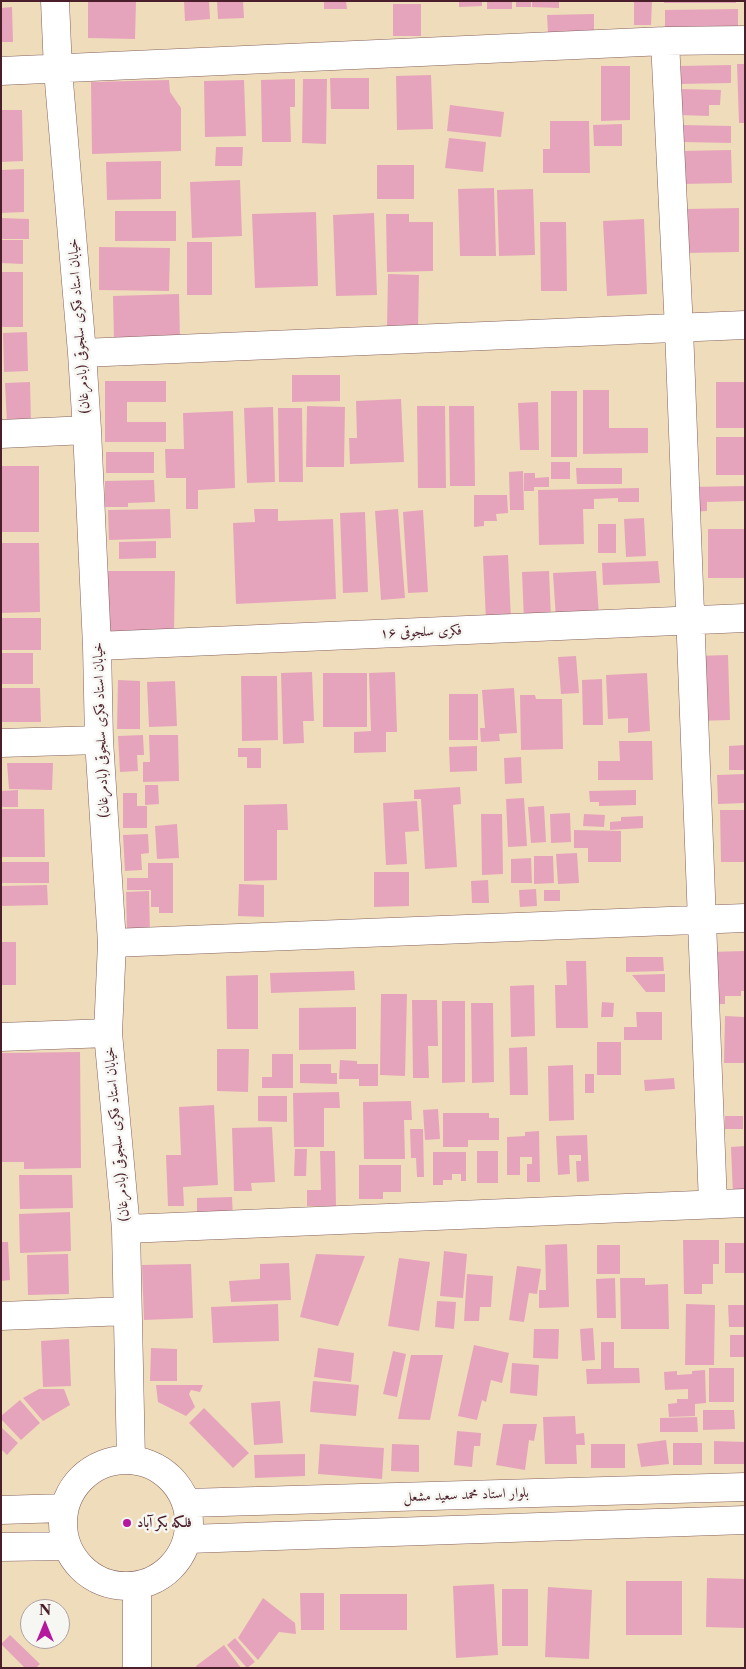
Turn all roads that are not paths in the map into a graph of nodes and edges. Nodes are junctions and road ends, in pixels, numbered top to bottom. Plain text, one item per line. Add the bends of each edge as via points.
1 (55, 1) edge
2 (745, 40) edge
3 (665, 41) junction
4 (58, 70) junction
5 (1, 71) edge
6 (745, 325) edge
7 (679, 329) junction
8 (82, 353) junction
9 (86, 430) junction
10 (1, 434) edge
11 (745, 618) edge
12 (690, 620) junction
13 (97, 646) junction
14 (99, 740) junction
15 (1, 743) edge
16 (745, 918) edge
17 (702, 920) junction
18 (112, 943) junction
19 (108, 1033) junction
20 (1, 1038) edge
21 (745, 1203) edge
22 (713, 1204) junction
23 (126, 1229) junction
24 (127, 1311) junction
25 (1, 1316) edge
26 (131, 1460) junction
27 (745, 1487) edge
28 (187, 1503) junction
29 (64, 1508) junction
30 (1, 1510) edge
31 (745, 1520) edge
32 (188, 1539) junction
33 (67, 1546) junction
34 (1, 1547) edge
35 (137, 1586) junction
36 (137, 1668) edge

1 - 4 street, خیابان استاد فکری سلجوقی (بادمرغان)
2 - 3 street
3 - 4 street
3 - 7 street
4 - 5 street
4 - 8 street, خیابان استاد فکری سلجوقی (بادمرغان)
6 - 7 street
7 - 8 street
7 - 12 street
8 - 9 street, خیابان استاد فکری سلجوقی (بادمرغان)
9 - 10 street
9 - 13 street, خیابان استاد فکری سلجوقی (بادمرغان)
11 - 12 street, فکری سلجوقی ۱۶
12 - 13 street, فکری سلجوقی ۱۶
12 - 17 street
13 - 14 street, خیابان استاد فکری سلجوقی (بادمرغان)
14 - 15 street
14 - 18 street, خیابان استاد فکری سلجوقی (بادمرغان)
16 - 17 street
17 - 18 street
17 - 22 street
18 - 19 street, خیابان استاد فکری سلجوقی (بادمرغان)
19 - 20 street
19 - 23 street, خیابان استاد فکری سلجوقی (بادمرغان)
21 - 22 street
22 - 23 street
23 - 24 street, خیابان استاد فکری سلجوقی (بادمرغان)
24 - 25 street
24 - 26 street, خیابان استاد فکری سلجوقی (بادمرغان)
26 - 28 street via 149,1464 166,1473 179,1486
26 - 29 street via 109,1462 88,1472 73,1488
27 - 28 street, بلوار استاد محمد سعید مشعل
28 - 32 street
29 - 30 street
29 - 33 street via 63,1528
31 - 32 street
32 - 35 street via 181,1556 169,1570
33 - 34 street
33 - 35 street via 78,1565 95,1578 115,1586
35 - 36 street

